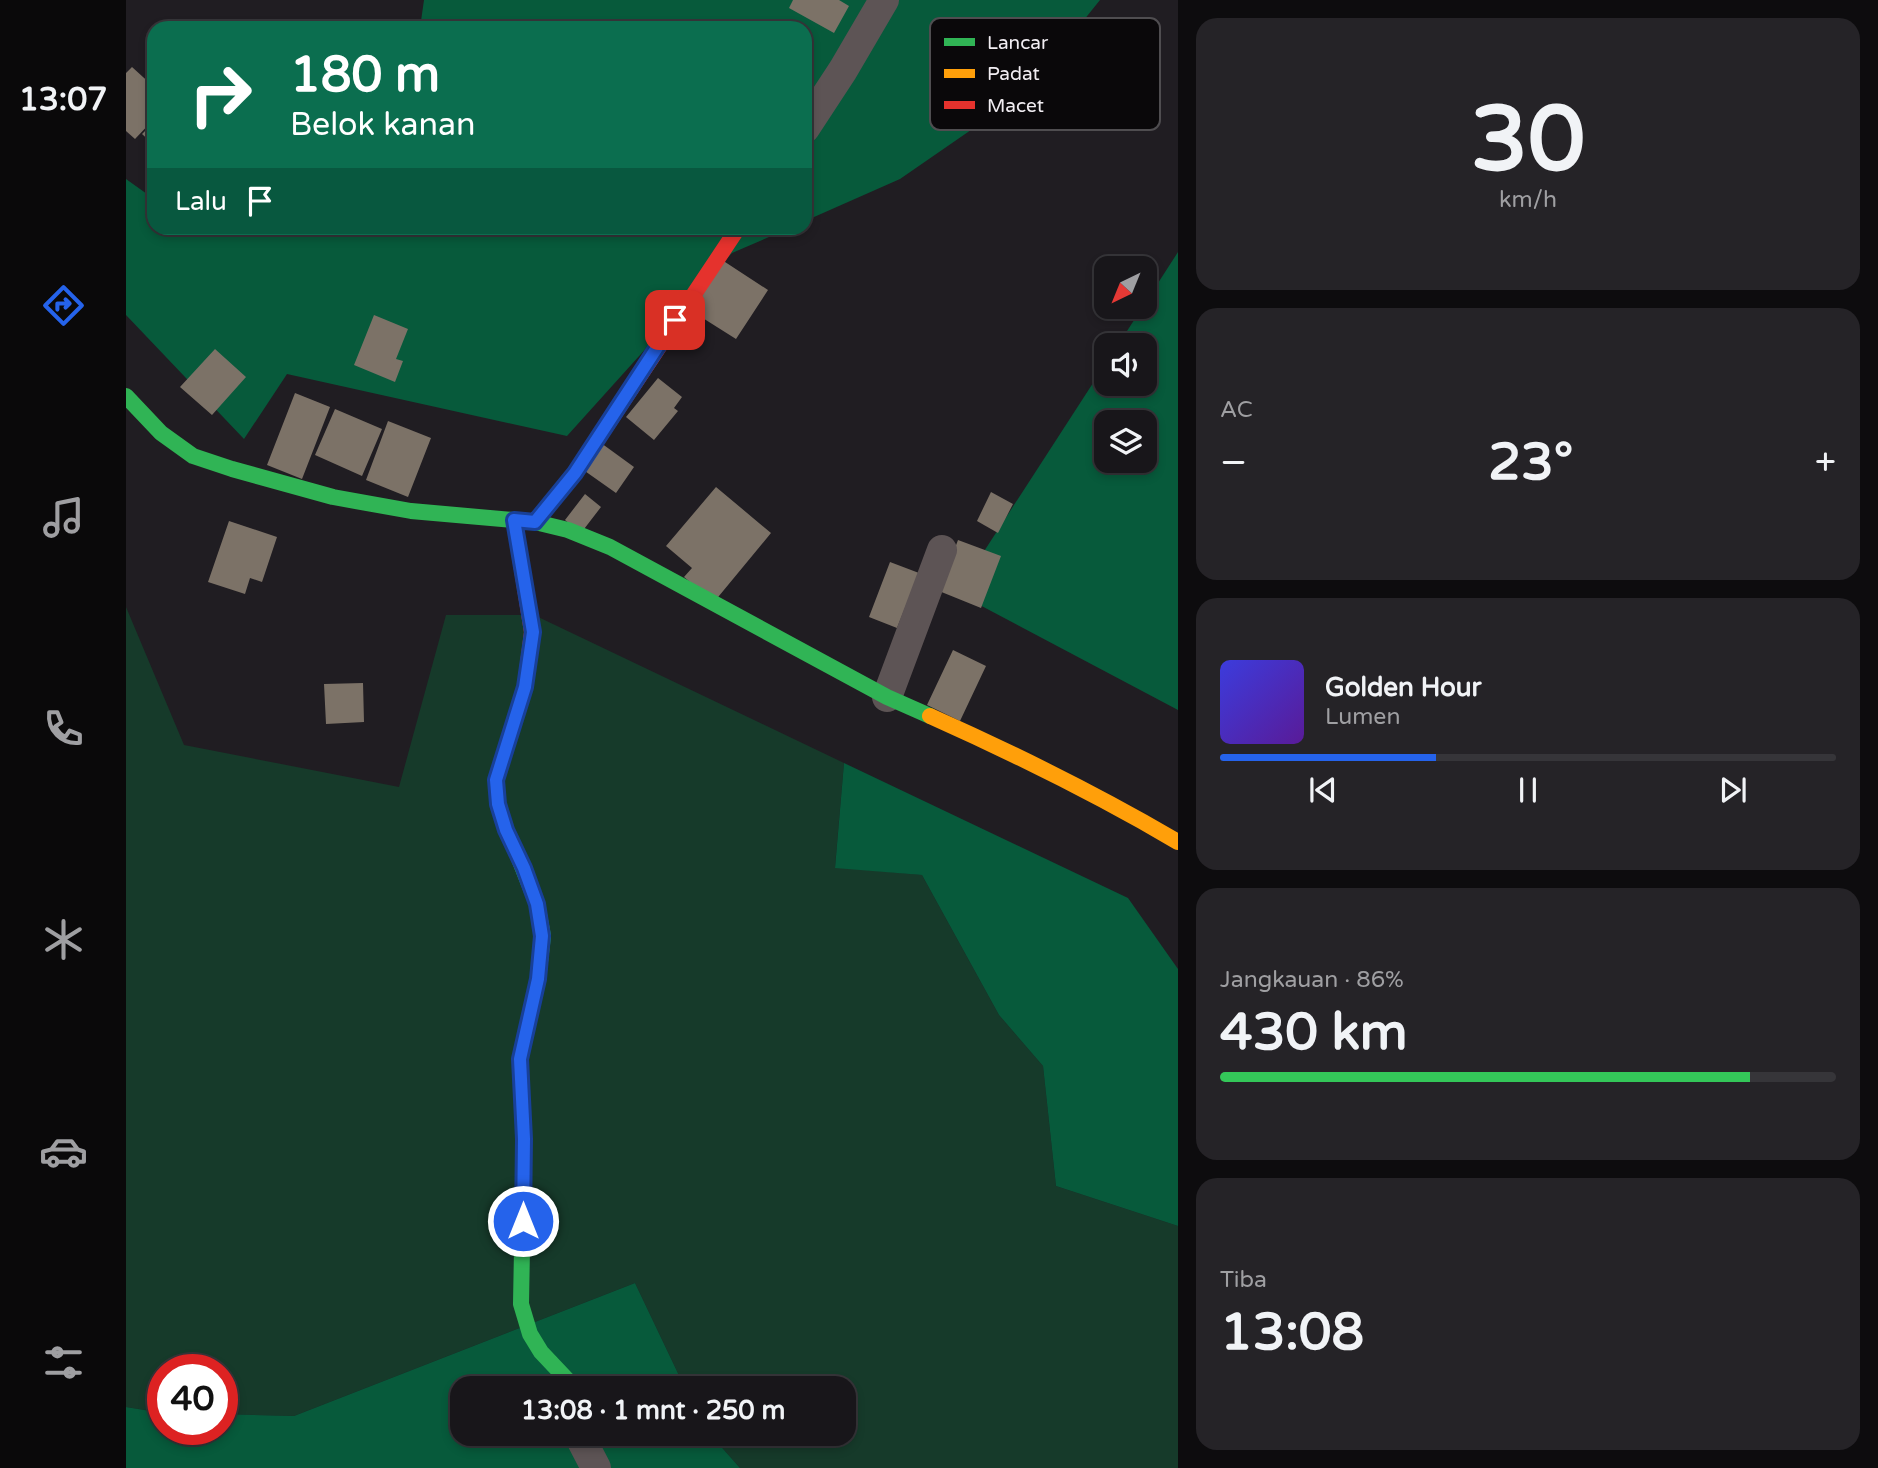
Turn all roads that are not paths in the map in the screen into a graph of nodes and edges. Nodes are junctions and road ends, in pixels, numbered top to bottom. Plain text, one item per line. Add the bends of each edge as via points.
1 (884, 0) edge
2 (812, 117) edge
3 (733, 235) edge
4 (126, 396) edge
5 (514, 520) junction
6 (535, 522) junction
7 (942, 550) dead end
8 (887, 696) junction
9 (1178, 842) edge
10 (564, 1376) edge
11 (585, 1446) edge
12 (596, 1468) edge

1 - 2 street
3 - 6 street via 575,473
4 - 5 street via 193,456 333,497 411,511
5 - 6 street
5 - 10 street via 533,632 525,687 496,780 498,804 537,904 542,936 538,979 520,1059 522,1304 530,1334
6 - 8 street via 610,547
7 - 8 street
8 - 9 street via 1033,763
11 - 12 street

